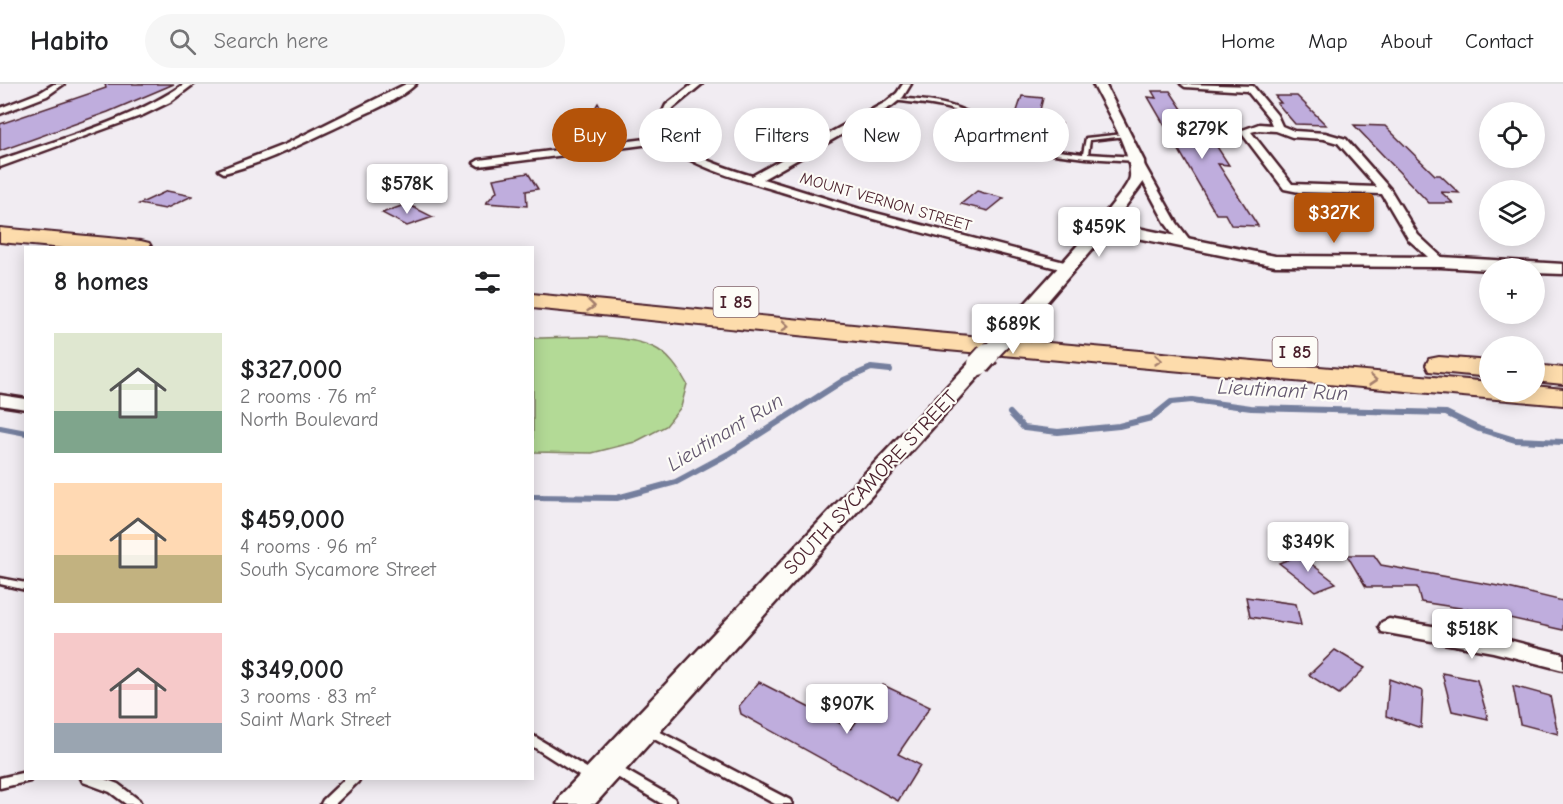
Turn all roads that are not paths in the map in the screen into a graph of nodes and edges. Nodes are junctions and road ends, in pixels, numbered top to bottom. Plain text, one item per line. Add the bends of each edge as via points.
1 (60, 84) edge
2 (190, 84) edge
3 (412, 84) edge
4 (698, 84) edge
5 (907, 84) edge
6 (1100, 84) edge
7 (1185, 84) edge
8 (1230, 85) edge
9 (895, 99) junction
10 (670, 108) edge
11 (0, 111) edge
12 (1278, 128) junction
13 (1125, 135) junction
14 (639, 143) edge
15 (1085, 156) junction
16 (1137, 160) junction
17 (702, 162) edge
18 (479, 163) dead end
19 (0, 164) edge
20 (224, 170) dead end
21 (753, 180) junction
22 (1386, 191) junction
23 (1103, 226) junction
24 (0, 235) edge
25 (1186, 243) junction
26 (119, 246) edge
27 (0, 253) edge
28 (24, 255) edge
29 (1441, 262) junction
30 (1068, 267) junction
31 (1563, 269) edge
32 (534, 283) edge
33 (534, 301) edge
34 (1479, 368) edge
35 (1545, 374) edge
36 (1563, 376) edge
37 (1479, 389) edge
38 (1545, 396) edge
39 (1563, 397) edge
40 (0, 400) edge
41 (24, 404) edge
42 (0, 581) edge
43 (24, 587) edge
44 (1389, 627) dead end
45 (1563, 662) edge
46 (644, 729) junction
47 (534, 741) edge
48 (603, 773) junction
49 (24, 777) edge
50 (92, 780) edge
51 (352, 780) edge
52 (0, 783) edge
53 (135, 804) edge
54 (327, 804) edge
55 (574, 804) edge
56 (668, 804) edge
57 (786, 804) edge

1 - 11 street
2 - 19 street via 140,113
3 - 20 street via 285,148
4 - 10 street
5 - 9 street
6 - 13 main road
7 - 8 street
8 - 12 street via 1253,89
9 - 15 lane via 963,110 975,118 959,138 964,141
9 - 21 street
12 - 22 street via 1292,134 1342,141
12 - 22 street via 1252,127 1245,131 1285,185 1299,189
13 - 15 lane via 1088,140
13 - 16 main road
14 - 18 street
15 - 16 lane
16 - 23 main road, SOUTH SYCAMORE STREET via 1138,180
16 - 25 street
17 - 21 street, MOUNT VERNON STREET
21 - 30 street, MOUNT VERNON STREET
22 - 29 street via 1413,237
23 - 25 main road
23 - 30 main road, SOUTH SYCAMORE STREET
24 - 26 highway
25 - 29 main road via 1275,261
27 - 28 highway
29 - 31 main road
30 - 46 main road, SOUTH SYCAMORE STREET, bridge
32 - 34 highway, I 85
33 -> 37 highway, I 85
35 - 36 highway
38 - 39 highway
40 - 41 street
42 - 43 lane
44 - 45 street via 1493,644
46 - 48 main road, SOUTH SYCAMORE STREET
46 - 57 lane
47 - 48 lane
48 - 55 main road, SOUTH SYCAMORE STREET
48 - 56 lane
49 - 52 lane
50 - 53 lane via 114,788
51 - 54 lane

